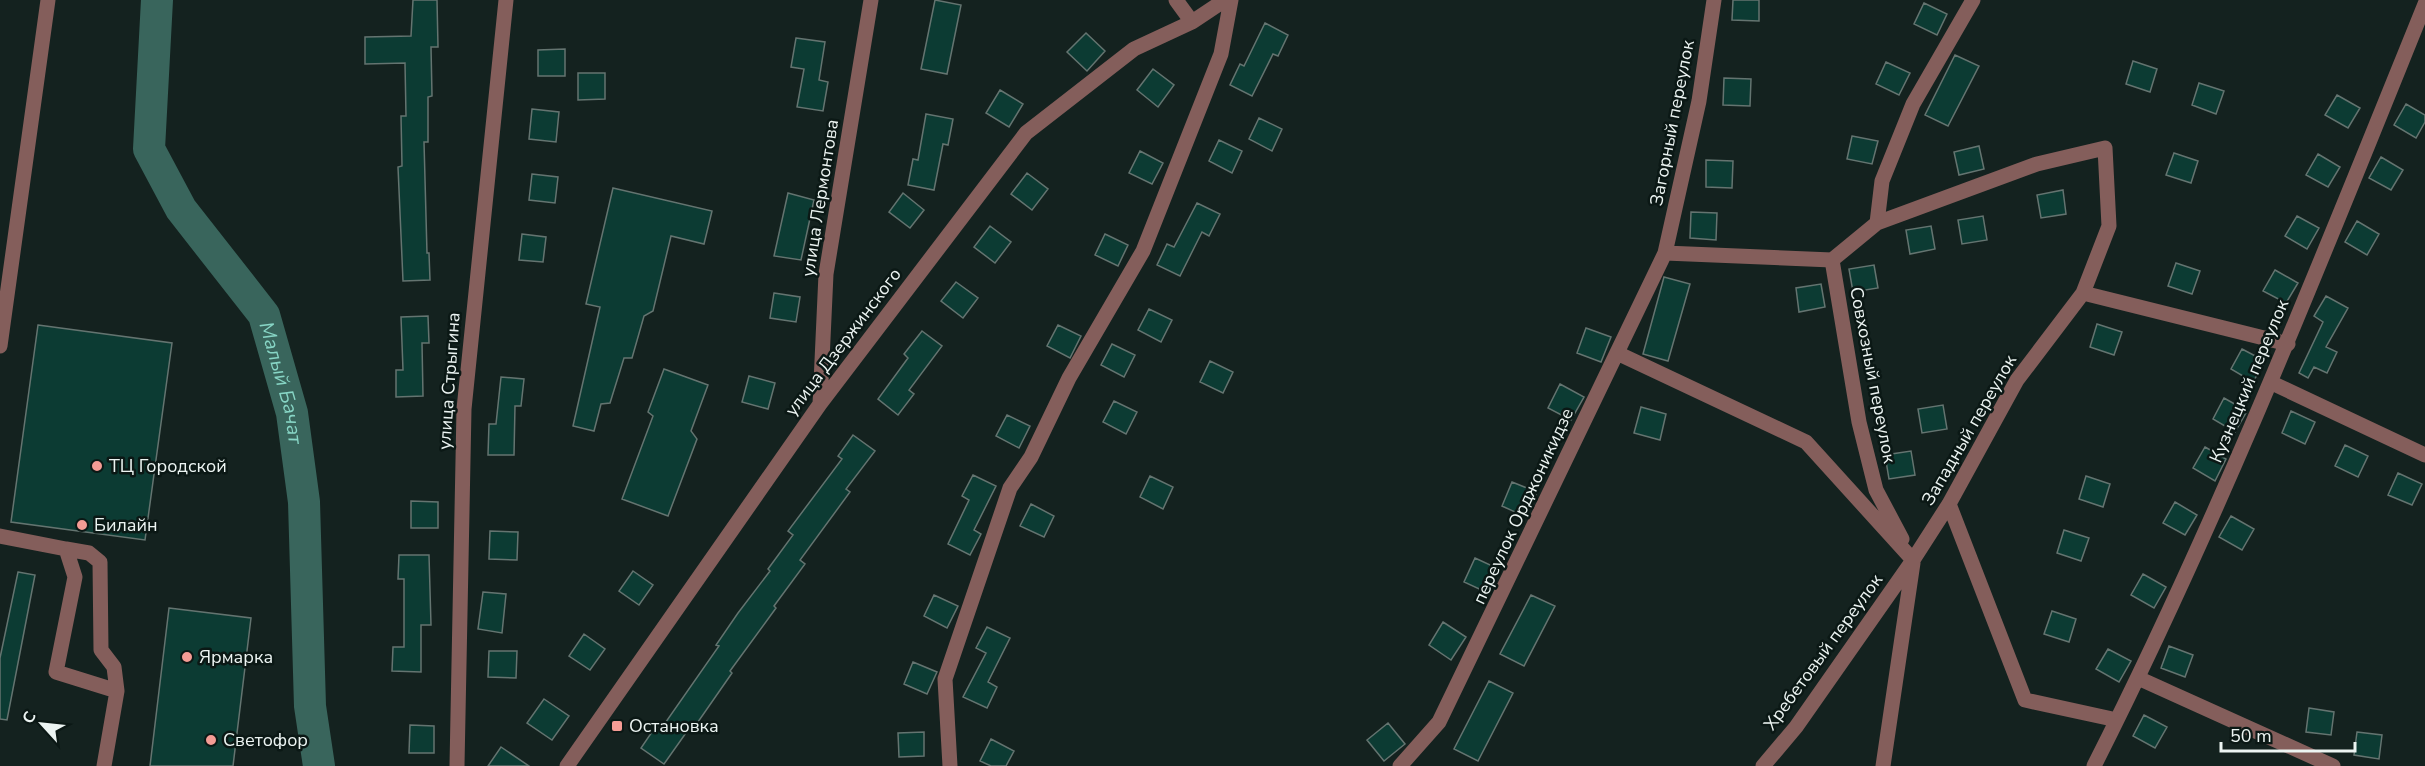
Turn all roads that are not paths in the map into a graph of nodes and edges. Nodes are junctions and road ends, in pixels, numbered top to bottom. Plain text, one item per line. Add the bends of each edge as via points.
1 (48, 0) edge
2 (506, 0) edge
3 (871, 0) edge
4 (1176, 0) edge
5 (1225, 0) edge
6 (1231, 0) edge
7 (1714, 0) edge
8 (1973, 0) edge
9 (2425, 4) edge
10 (1192, 22) junction
11 (1877, 223) junction
12 (1665, 253) junction
13 (1832, 260) junction
14 (2083, 293) junction
15 (3, 320) edge
16 (2288, 344) junction
17 (0, 346) edge
18 (1617, 353) junction
19 (2272, 383) junction
20 (819, 404) junction
21 (2425, 455) edge
22 (1949, 504) junction
23 (0, 536) edge
24 (66, 549) junction
25 (1913, 560) junction
26 (2138, 678) junction
27 (117, 692) junction
28 (2117, 720) junction
29 (104, 766) edge
30 (457, 766) edge
31 (567, 766) edge
32 (950, 766) edge
33 (1400, 766) edge
34 (1763, 766) edge
35 (1883, 766) edge
36 (2094, 766) edge
37 (2333, 766) edge

1 - 15 street
2 - 30 street, улица Стрыгина via 464,409
3 - 20 street, улица Лермонтова via 826,274
4 - 10 street
5 - 10 street, улица Дзержинского
6 - 32 street via 1221,54 1143,251 1070,378 1031,457 1010,488 945,679
7 - 12 street, Загорный переулок via 1699,101
8 - 11 street via 1913,104 1882,181
9 - 16 street, Кузнецкий переулок
10 - 20 street, улица Дзержинского via 1134,49 1026,133
11 - 13 street
11 - 14 street, Западный переулок via 2037,164 2105,148 2109,226
12 - 13 street
12 - 18 street, переулок Орджоникидзе
13 - 25 street, Совхозный переулок via 1859,422 1876,490
14 - 16 street
14 - 22 street, Западный переулок via 2017,380
15 - 17 street
16 - 19 street, Кузнецкий переулок
18 - 25 street via 1806,442
18 - 33 street, переулок Орджоникидзе via 1439,722
19 - 21 street
19 - 26 street, Кузнецкий переулок
20 - 31 street, улица Дзержинского
22 - 25 street, Западный переулок
22 - 28 street via 2025,700
23 - 24 street
24 - 27 street via 89,553 100,562 101,650 114,667
24 - 27 street via 75,577 56,672
25 - 34 street, Хребетовый переулок via 1796,727
25 - 35 street
26 - 28 street, Кузнецкий переулок
26 - 37 street
27 - 29 street
28 - 36 street, Кузнецкий переулок

